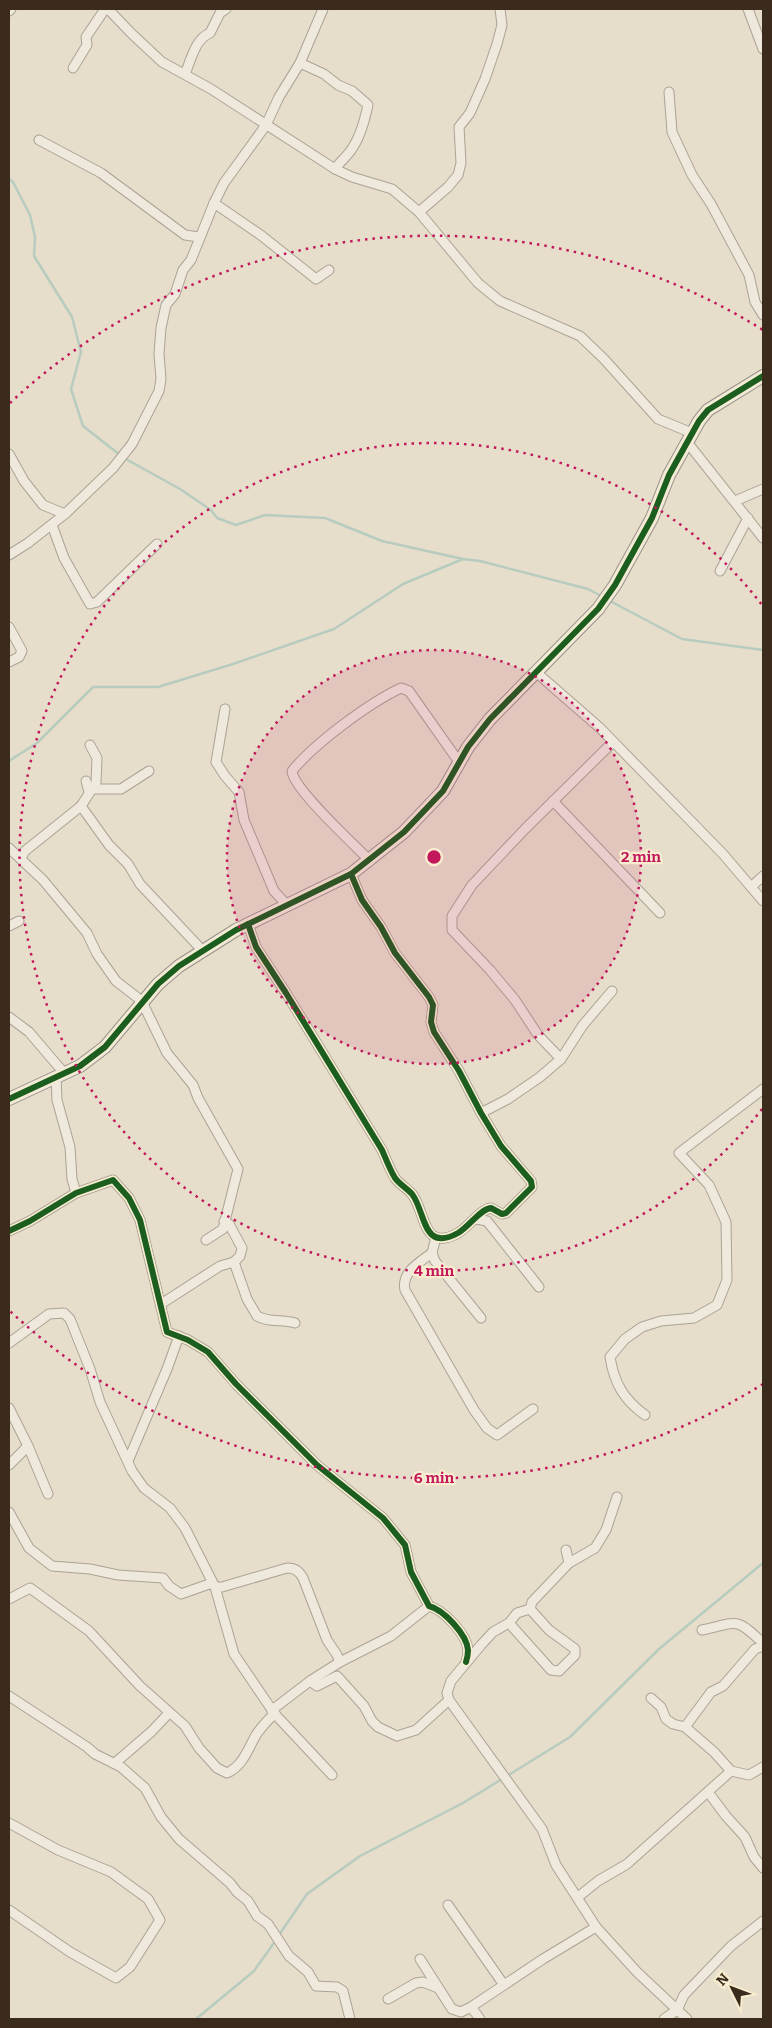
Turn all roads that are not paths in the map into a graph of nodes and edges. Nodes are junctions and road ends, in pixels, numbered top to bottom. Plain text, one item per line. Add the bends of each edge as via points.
1 (107, 9) edge
2 (226, 9) edge
3 (500, 9) edge
4 (748, 9) edge
5 (320, 10) edge
6 (763, 49) edge
7 (300, 63) junction
8 (73, 68) dead end
9 (186, 74) junction
10 (669, 92) dead end
11 (266, 124) junction
12 (39, 140) dead end
13 (335, 169) junction
14 (214, 203) junction
15 (419, 212) junction
16 (200, 238) junction
17 (329, 270) dead end
18 (763, 315) edge
19 (763, 376) edge
20 (689, 437) junction
21 (9, 454) edge
22 (763, 489) edge
23 (735, 502) junction
24 (65, 514) junction
25 (748, 518) junction
26 (52, 525) junction
27 (763, 538) edge
28 (157, 544) dead end
29 (9, 555) edge
30 (720, 571) dead end
31 (9, 627) edge
32 (9, 662) edge
33 (537, 673) junction
34 (225, 709) dead end
35 (613, 742) junction
36 (90, 745) dead end
37 (459, 762) junction
38 (149, 771) dead end
39 (86, 782) dead end
40 (91, 791) junction
41 (553, 800) junction
42 (81, 806) junction
43 (9, 848) edge
44 (21, 858) junction
45 (370, 861) junction
46 (351, 874) junction
47 (763, 876) edge
48 (751, 887) junction
49 (763, 902) edge
50 (287, 905) junction
51 (660, 913) dead end
52 (19, 921) dead end
53 (248, 924) junction
54 (9, 926) edge
55 (202, 950) junction
56 (612, 990) dead end
57 (143, 1002) junction
58 (9, 1017) edge
59 (561, 1060) junction
60 (60, 1075) junction
61 (763, 1088) edge
62 (9, 1099) edge
63 (481, 1113) junction
64 (76, 1193) junction
65 (476, 1219) junction
66 (224, 1221) junction
67 (10, 1229) edge
68 (436, 1237) junction
69 (206, 1240) dead end
70 (432, 1253) junction
71 (234, 1262) junction
72 (539, 1287) dead end
73 (161, 1304) junction
74 (480, 1318) dead end
75 (295, 1323) dead end
76 (179, 1336) junction
77 (9, 1343) edge
78 (9, 1408) edge
79 (533, 1409) dead end
80 (645, 1415) dead end
81 (28, 1446) junction
82 (128, 1461) junction
83 (9, 1465) edge
84 (48, 1494) dead end
85 (617, 1497) dead end
86 (9, 1512) edge
87 (566, 1550) dead end
88 (570, 1564) junction
89 (214, 1585) junction
90 (9, 1599) edge
91 (429, 1606) junction
92 (530, 1609) junction
93 (509, 1623) junction
94 (702, 1630) dead end
95 (763, 1645) edge
96 (340, 1662) junction
97 (466, 1662) junction
98 (310, 1681) junction
99 (9, 1696) edge
100 (651, 1698) dead end
101 (449, 1700) junction
102 (274, 1712) junction
103 (169, 1713) junction
104 (685, 1728) junction
105 (115, 1763) junction
106 (763, 1767) edge
107 (731, 1771) junction
108 (332, 1775) dead end
109 (708, 1792) junction
110 (9, 1823) edge
111 (763, 1868) edge
112 (578, 1898) junction
113 (448, 1905) dead end
114 (9, 1910) edge
115 (763, 1921) edge
116 (596, 1927) junction
117 (420, 1959) dead end
118 (504, 1985) junction
119 (438, 1988) junction
120 (388, 1999) dead end
121 (471, 2007) junction
122 (678, 2010) junction
123 (350, 2019) edge
124 (480, 2019) edge
125 (664, 2019) edge
126 (687, 2019) edge

1 - 8 street via 86,37 87,45
1 - 9 street via 162,62
2 - 9 street via 220,13 210,33 198,42
3 - 15 street via 502,25 485,79 470,113 459,127 458,175
4 - 6 street
5 - 7 street
7 - 11 street
7 - 13 street via 352,91 368,105 353,149
9 - 11 street
10 - 18 street via 672,132 692,175 749,275 755,302
11 - 13 street
11 - 14 street via 224,183
12 - 16 street via 101,173 185,235
13 - 15 street via 392,189
14 - 16 street
14 - 17 street via 316,279
15 - 20 street via 478,282 500,301 580,336 658,419
16 - 24 street via 175,294 166,305 161,328 159,391 132,444
19 - 20 street via 708,410
20 - 23 street
20 - 33 street via 652,518 615,585 598,609
21 - 24 street via 43,506
22 - 23 street
23 - 25 street
24 - 26 street
25 - 27 street
25 - 30 street
26 - 28 street via 64,558 90,604 97,602
26 - 29 street
31 - 32 street via 22,651 19,657
33 - 35 street
33 - 37 street via 490,719
34 - 50 street via 216,762 240,792 244,820 274,891
35 - 41 street
35 - 48 street
36 - 40 street via 97,758 96,783
37 - 45 street via 432,805
37 - 45 street via 409,691 401,688 342,726 298,763 292,776 303,792
38 - 40 street via 121,789
39 - 40 street
40 - 42 street
41 - 51 street
41 - 59 street via 472,885 452,916 452,930 490,970 538,1035
42 - 44 street via 25,851
42 - 55 street via 140,884
43 - 44 street
44 - 57 street via 44,880 86,933 116,981
45 - 46 street
46 - 50 street
46 - 63 street via 362,900 395,953 433,1004 431,1022 434,1032
47 - 48 street
48 - 49 street
50 - 53 street
52 - 54 street
53 - 55 street
53 - 68 street via 256,947 382,1150 395,1178 412,1194 428,1231
55 - 57 street via 158,984
56 - 59 street via 583,1025
57 - 60 street via 105,1047 80,1066
57 - 66 street via 166,1053 193,1085 238,1169
58 - 60 street via 29,1032
59 - 63 street via 508,1099
60 - 62 street
60 - 64 street via 57,1100 70,1147
61 - 80 street via 679,1153 709,1185 726,1222 727,1280 717,1305 694,1318 661,1321 642,1327 624,1339 610,1357 613,1373 630,1405
63 - 65 street via 532,1187 506,1213 491,1208 483,1210
64 - 67 street via 30,1221
64 - 73 street via 113,1180 129,1198 140,1220
65 - 68 street via 448,1238
65 - 72 street via 487,1221
66 - 69 street via 222,1231
66 - 71 street via 242,1248
68 - 70 street
70 - 74 street
70 - 79 street via 407,1274 405,1290 474,1410 487,1428 497,1435
71 - 73 street via 220,1266
71 - 75 street via 257,1316
73 - 76 street via 167,1332
76 - 82 street
76 - 91 street via 208,1352 318,1465 383,1518 404,1546 411,1572
77 - 82 street via 50,1314 64,1313 70,1319 100,1402
78 - 81 street
81 - 83 street
81 - 84 street
82 - 89 street via 144,1488 170,1508 185,1528
85 - 88 street via 606,1530 594,1548
86 - 89 street via 29,1548 52,1566 163,1578 181,1594
87 - 88 street
88 - 92 street via 532,1602
89 - 96 street via 222,1587 293,1568 303,1578 327,1640
89 - 102 street via 234,1654
90 - 103 street via 30,1588 88,1631
91 - 96 street via 391,1636
91 - 97 street via 459,1629 468,1651
92 - 93 street via 517,1613
92 - 93 street via 575,1649 575,1655 559,1671 551,1670
93 - 97 street via 493,1632
94 - 95 street via 736,1622 744,1625
95 - 104 street via 755,1649 722,1686 711,1692
96 - 98 street
97 - 101 street via 451,1681 447,1692
98 - 101 street via 317,1686 337,1676 378,1727 397,1736 416,1730
98 - 102 street
99 - 105 street via 95,1754
100 - 104 street via 661,1707 666,1719
101 - 112 street via 542,1830 556,1865
102 - 103 street via 236,1769 227,1773 217,1768 185,1726
102 - 108 street
103 - 105 street
104 - 107 street
105 - 123 street via 145,1788 161,1817 179,1839 230,1883 257,1916 268,1924 280,1945 303,1966 316,1986 343,1991
106 - 107 street via 749,1775
107 - 109 street
109 - 111 street via 745,1836
109 - 112 street via 627,1864 598,1881
110 - 114 street via 58,1850 111,1872 148,1899 160,1920 130,1967 116,1978 70,1952
112 - 116 street
113 - 118 street
115 - 122 street via 702,1975 684,1995
116 - 118 street
116 - 122 street
117 - 119 street
118 - 121 street
119 - 120 street via 423,1982 416,1983
119 - 121 street via 452,2010 456,2012
121 - 124 street
122 - 125 street
122 - 126 street

